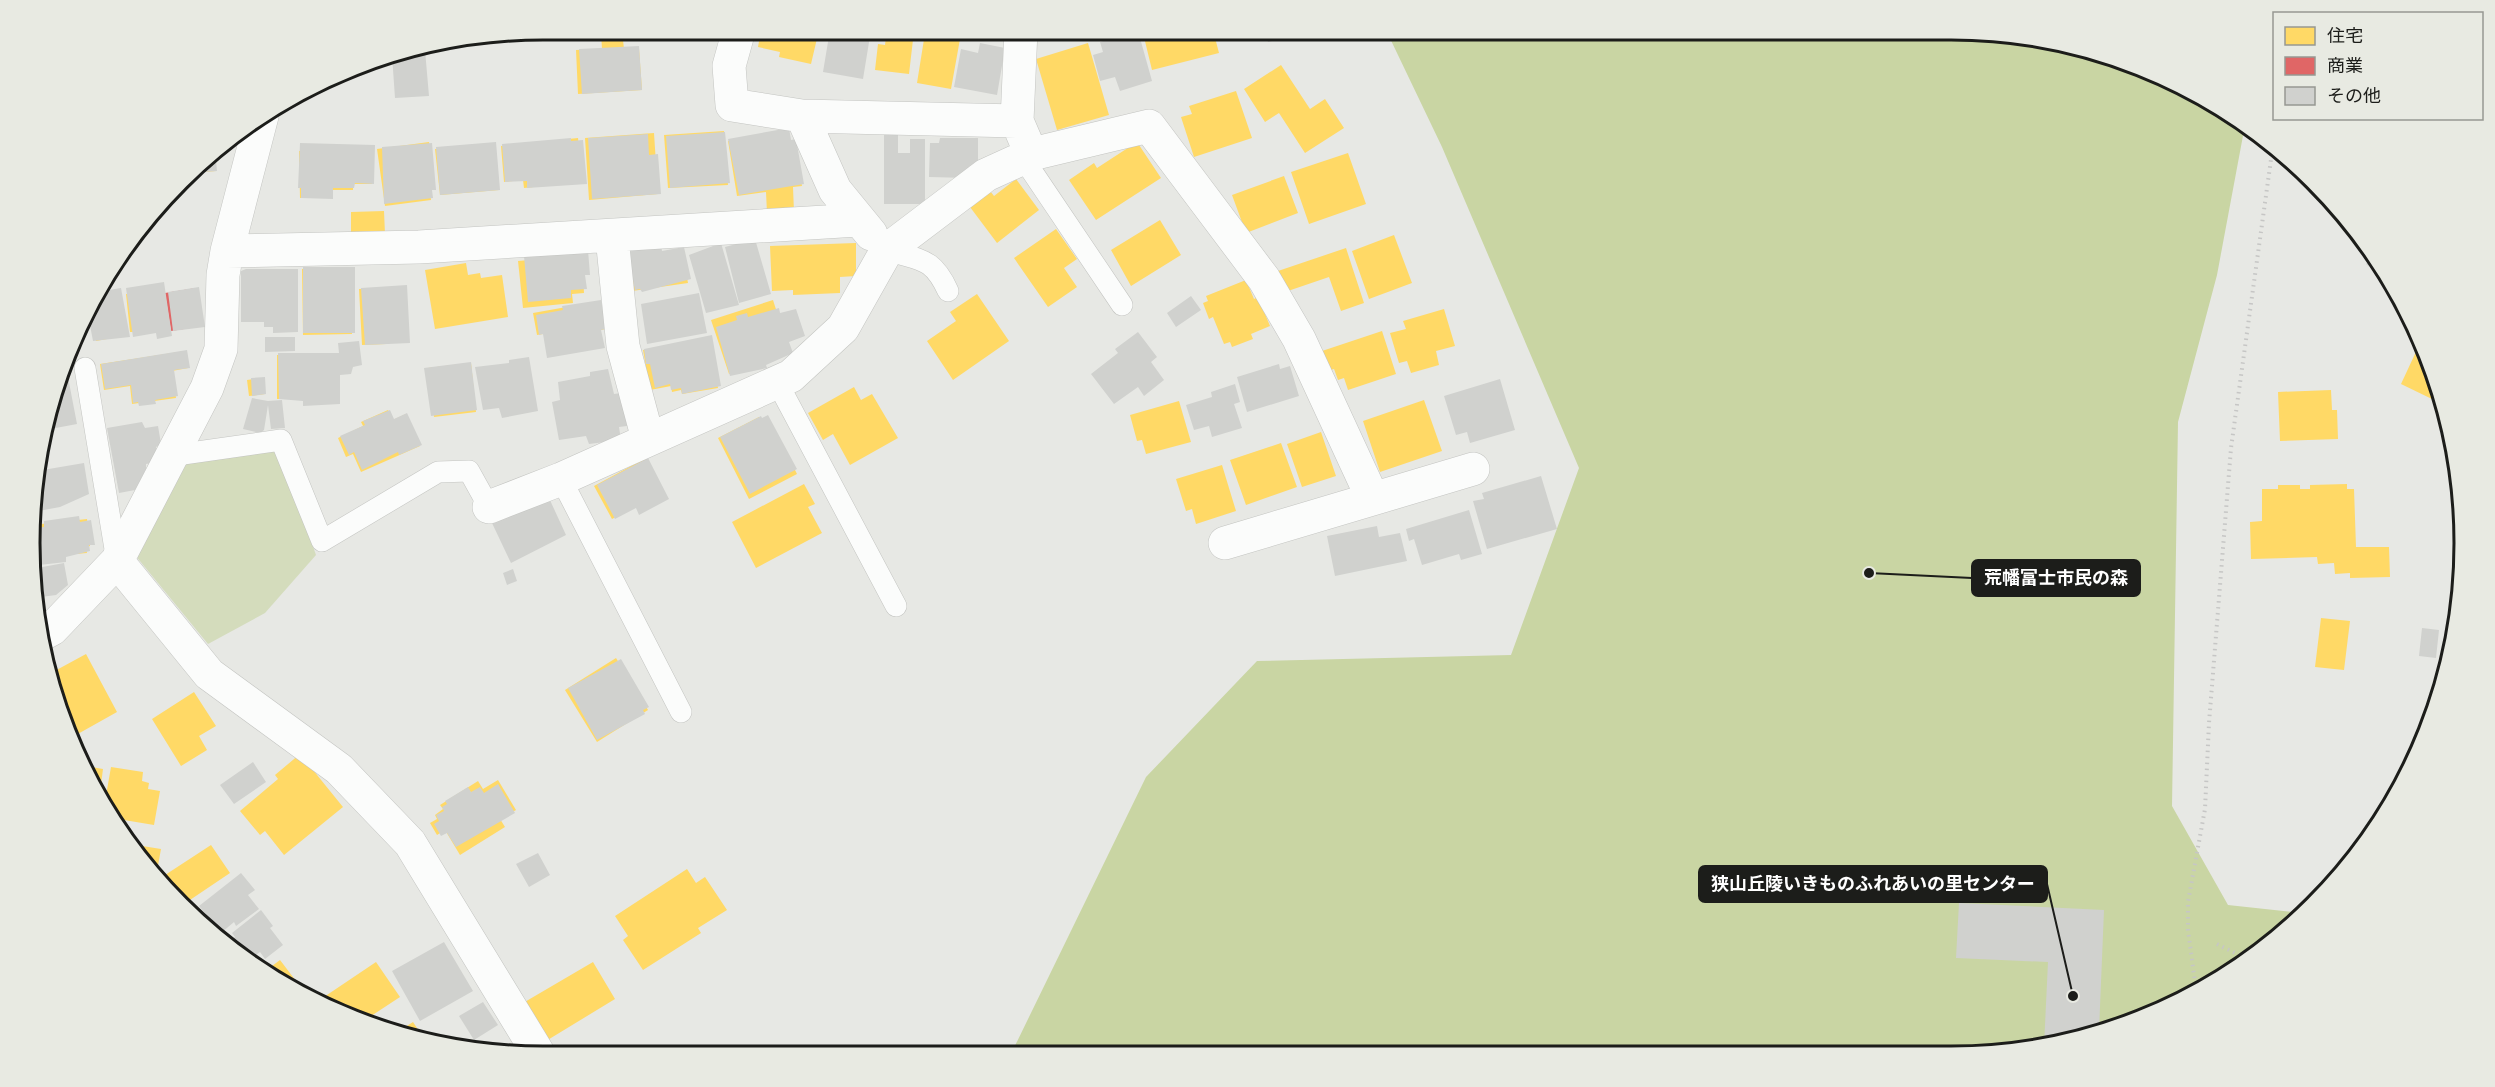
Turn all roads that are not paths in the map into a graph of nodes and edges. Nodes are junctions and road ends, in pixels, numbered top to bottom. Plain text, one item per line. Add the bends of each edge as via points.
1 (736, 40) edge
2 (1021, 40) edge
3 (802, 116) junction
4 (1017, 121) junction
5 (259, 129) edge
6 (247, 137) edge
7 (1028, 156) junction
8 (248, 170) junction
9 (858, 220) junction
10 (612, 237) junction
11 (887, 250) junction
12 (227, 251) junction
13 (948, 291) dead end
14 (1122, 305) dead end
15 (86, 368) dead end
16 (777, 382) junction
17 (648, 439) junction
18 (169, 456) junction
19 (1473, 469) dead end
20 (561, 479) junction
21 (1372, 497) junction
22 (489, 507) joint
23 (1225, 543) dead end
24 (117, 561) junction
25 (896, 606) dead end
26 (48, 631) edge
27 (681, 712) dead end
28 (534, 1046) edge

1 - 3 street via 729,66 732,105
2 - 4 street
3 - 4 street
3 - 9 street via 835,190
4 - 7 street
5 - 8 street
6 - 8 lane
7 - 11 street via 986,175
7 - 14 lane
7 - 21 street via 1149,126 1263,279 1293,329
8 - 12 street
9 - 10 street
9 - 11 street
10 - 12 street
10 - 17 street via 623,346
11 - 13 lane via 927,261 939,272
11 - 16 street via 843,328 791,376
12 - 18 street via 221,349 207,388
15 - 24 lane
16 - 17 street
16 - 25 lane
17 - 20 street
18 - 22 lane via 281,440 322,541 438,472 470,471
18 - 24 street
19 - 21 street
20 - 22 street
20 - 27 lane
21 - 23 street
24 - 26 street
24 - 28 street via 209,674 339,768 410,843

